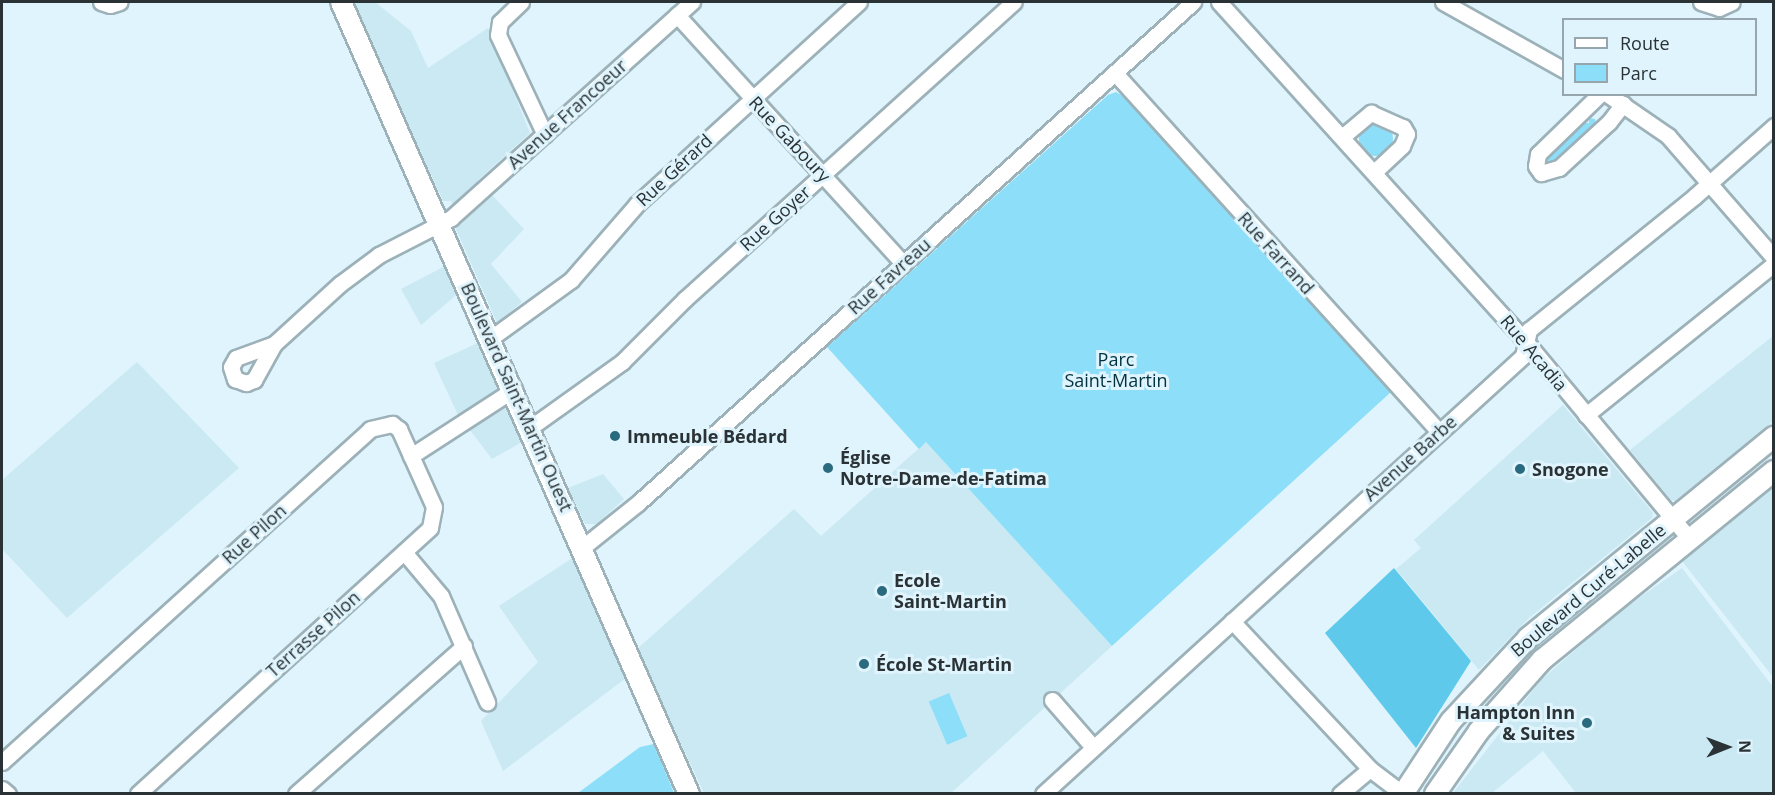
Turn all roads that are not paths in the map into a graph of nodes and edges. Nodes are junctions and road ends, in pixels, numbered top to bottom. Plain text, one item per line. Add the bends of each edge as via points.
1 (101, 2) edge
2 (120, 2) edge
3 (340, 2) edge
4 (521, 2) edge
5 (692, 2) edge
6 (859, 2) edge
7 (1014, 2) edge
8 (1193, 2) edge
9 (1219, 2) edge
10 (1443, 2) edge
11 (1701, 2) edge
12 (1732, 2) edge
13 (677, 15) junction
14 (1562, 69) edge
15 (1115, 73) junction
16 (1598, 96) edge
17 (1609, 96) edge
18 (752, 99) junction
19 (1623, 104) junction
20 (1773, 126) edge
21 (545, 135) junction
22 (1342, 137) junction
23 (1374, 172) junction
24 (823, 175) junction
25 (1710, 182) junction
26 (440, 224) junction
27 (1773, 258) edge
28 (903, 263) junction
29 (1773, 264) edge
30 (491, 338) junction
31 (1527, 343) junction
32 (274, 344) dead end
33 (514, 389) junction
34 (1586, 415) junction
35 (531, 427) junction
36 (1439, 432) junction
37 (1773, 437) edge
38 (411, 456) junction
39 (1773, 471) edge
40 (1672, 519) junction
41 (1689, 538) junction
42 (583, 547) junction
43 (404, 552) junction
44 (1232, 621) junction
45 (464, 646) junction
46 (1052, 700) dead end
47 (487, 702) dead end
48 (1093, 747) junction
49 (2, 762) edge
50 (1370, 769) junction
51 (2, 789) edge
52 (8, 794) edge
53 (138, 794) edge
54 (296, 794) edge
55 (689, 794) edge
56 (1043, 794) edge
57 (1340, 794) edge
58 (1403, 794) edge
59 (1435, 794) edge

1 - 2 street
3 - 26 main road, Boulevard Saint-Martin Ouest
4 - 21 street via 500,22 498,35
5 - 13 street, Avenue Francoeur
6 - 18 street, Rue Gérard
7 - 24 street, Rue Goyer
8 - 15 street, Rue Favreau
9 - 22 street, Rue Acadia
10 - 14 street
11 - 12 street via 1719,8
13 - 18 street, Rue Gaboury
13 - 21 street, Avenue Francoeur
15 - 28 street, Rue Favreau
15 - 36 street, Rue Farrand
16 - 19 street via 1538,154 1536,166 1541,173 1559,168
17 - 19 street
18 - 24 street, Rue Gaboury
18 - 30 street, Rue Gérard via 637,204 571,280
19 - 25 street via 1658,127
20 - 25 street, Avenue Barbe
21 - 26 street, Avenue Francoeur
22 - 23 street, Rue Acadia
22 - 23 street via 1371,113 1403,127 1405,141
23 - 31 street, Rue Acadia
24 - 28 street, Rue Gaboury
24 - 35 street, Rue Goyer via 685,299 622,362
25 - 27 street
25 - 31 street, Avenue Barbe via 1529,330
26 - 30 main road, Boulevard Saint-Martin Ouest
26 - 32 street, Avenue Francoeur via 363,265
28 - 42 street, Rue Favreau via 638,503
29 - 34 street
30 - 33 main road, Boulevard Saint-Martin Ouest
31 - 34 street, Rue Acadia
31 - 36 street, Avenue Barbe via 1523,356
33 - 35 main road, Boulevard Saint-Martin Ouest
33 - 38 street
34 - 40 street, Rue Acadia
35 - 42 main road, Boulevard Saint-Martin Ouest
36 - 44 street, Avenue Barbe
37 - 40 main road, Boulevard Curé-Labelle
38 - 43 street, Terrasse Pilon via 435,517
38 - 49 street, Rue Pilon via 399,429 392,424 370,429
39 - 41 main road, Boulevard Curé-Labelle
40 - 41 street, Rue Acadia
40 - 58 main road, Boulevard Curé-Labelle via 1510,654 1451,721
41 - 59 main road, Boulevard Curé-Labelle via 1537,665 1479,731
42 - 55 main road, Boulevard Saint-Martin Ouest
43 - 45 street via 438,591
43 - 53 street, Terrasse Pilon
44 - 48 street, Avenue Barbe
44 - 50 street
45 - 47 street
45 - 54 street
46 - 48 street
48 - 56 street, Avenue Barbe
50 - 57 street
50 - 58 street
51 - 52 street

